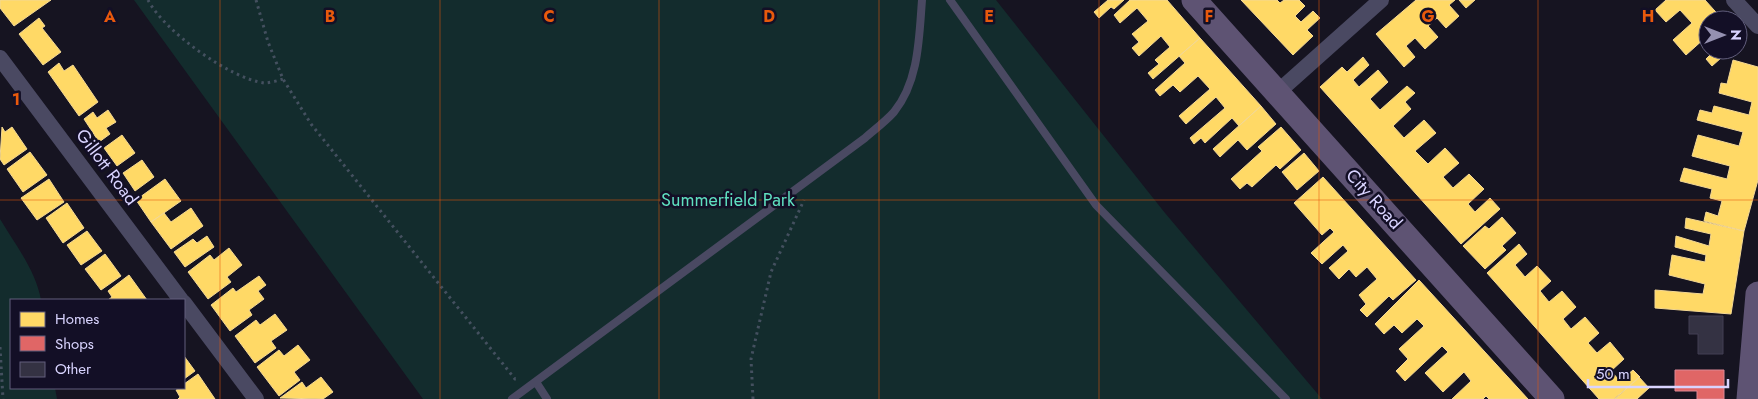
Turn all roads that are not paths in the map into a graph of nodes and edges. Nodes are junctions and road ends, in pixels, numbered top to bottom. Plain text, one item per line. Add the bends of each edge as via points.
1 (922, 0) edge
2 (950, 0) edge
3 (1194, 0) edge
4 (1381, 0) edge
5 (1734, 0) edge
6 (1758, 26) edge
7 (0, 58) edge
8 (1278, 92) junction
9 (1758, 294) edge
10 (181, 299) edge
11 (185, 304) edge
12 (536, 382) junction
13 (256, 399) edge
14 (512, 399) edge
15 (547, 399) edge
16 (1286, 399) edge
17 (1552, 399) edge
18 (1750, 399) edge

1 - 12 lane via 914,69 904,97 879,126
2 - 16 lane via 1096,205
3 - 8 main road, City Road
4 - 8 street
5 - 6 street
7 - 10 street, Gillott Road
8 - 17 main road, City Road
9 - 18 main road
11 - 13 street
12 - 14 lane
12 - 15 lane

